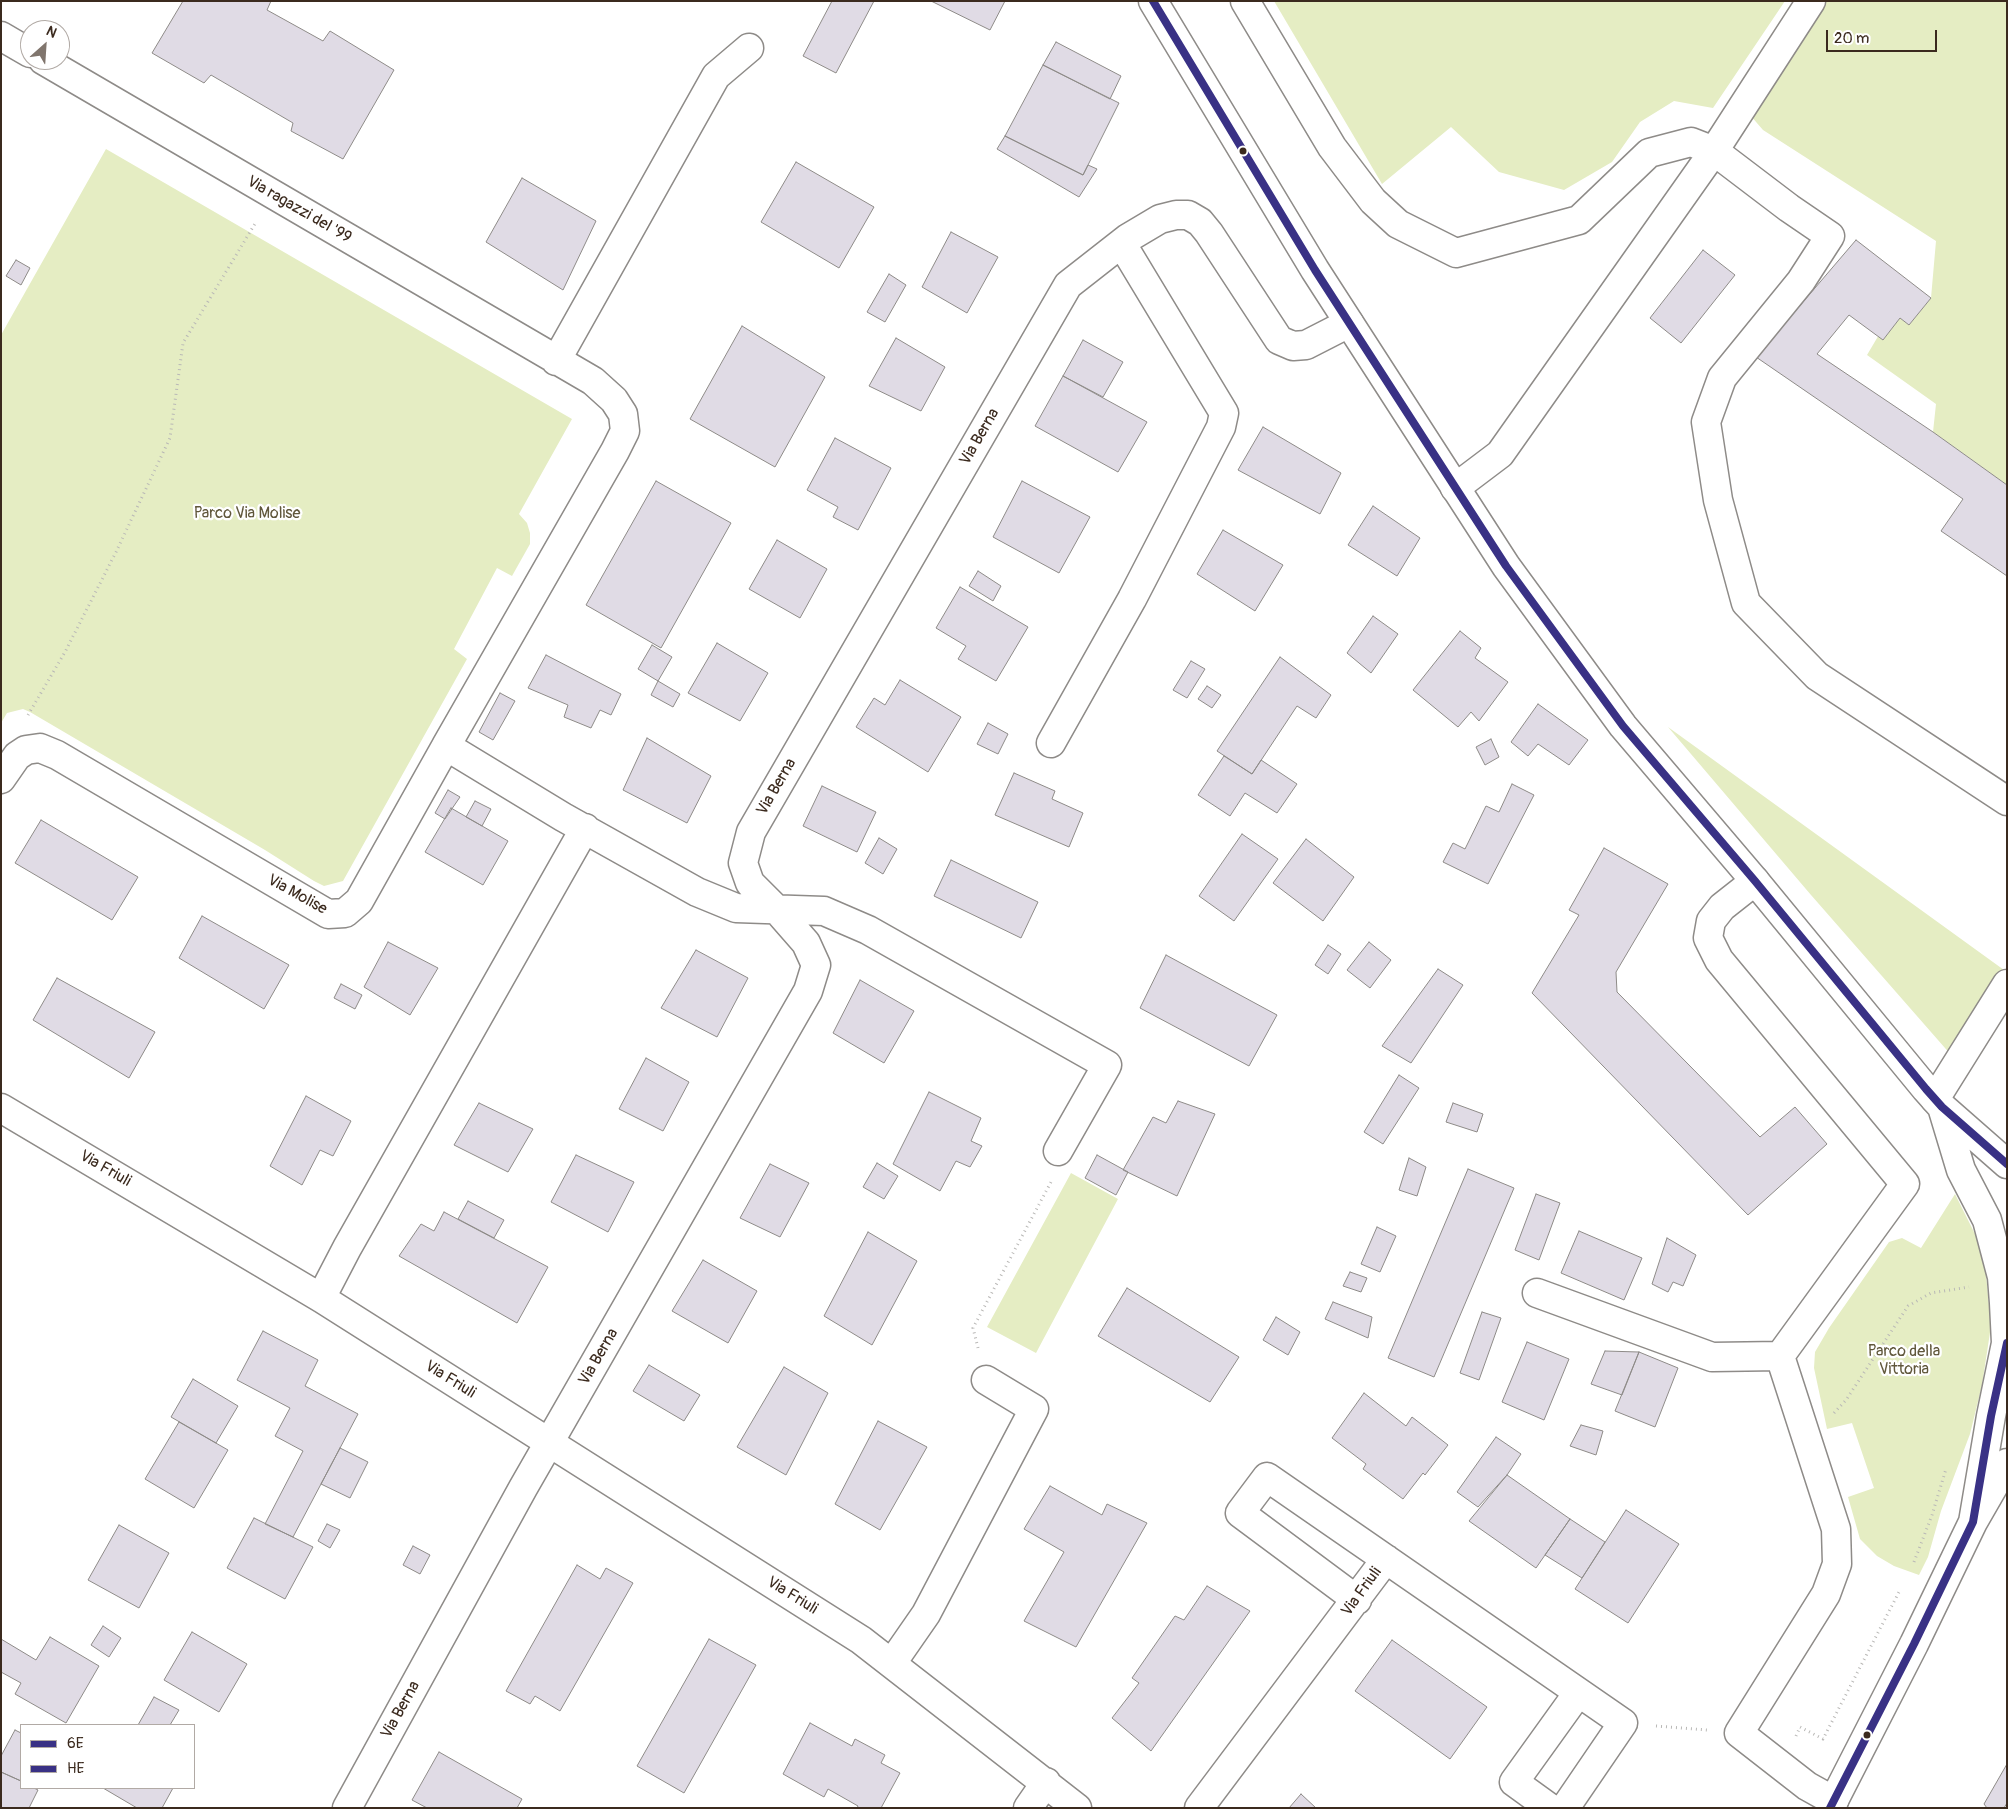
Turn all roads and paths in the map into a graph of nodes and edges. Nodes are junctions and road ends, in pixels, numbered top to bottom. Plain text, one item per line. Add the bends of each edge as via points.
1 (1153, 1) edge
2 (1245, 1) edge
3 (1811, 1) edge
4 (1, 36) edge
5 (20, 46) edge
6 (749, 48) dead end
7 (60, 70) edge
8 (1714, 150) junction
9 (250, 231) dead end
10 (1122, 244) junction
11 (1349, 323) junction
12 (556, 361) junction
13 (615, 451) joint
14 (1455, 488) junction
15 (1051, 743) dead end
16 (446, 746) junction
17 (26, 750) junction
18 (1, 779) edge
19 (2007, 801) edge
20 (585, 828) junction
21 (1755, 881) junction
22 (778, 911) junction
23 (2007, 984) edge
24 (1939, 1103) junction
25 (1, 1108) edge
26 (1058, 1151) joint
27 (2007, 1164) edge
28 (1973, 1288) dead end
29 (1537, 1293) dead end
30 (321, 1298) junction
31 (973, 1328) dead end
32 (2006, 1343) edge
33 (1780, 1356) junction
34 (986, 1380) dead end
35 (1804, 1430) junction
36 (549, 1442) junction
37 (2007, 1463) edge
38 (1946, 1467) dead end
39 (1973, 1522) junction
40 (1386, 1559) junction
41 (1912, 1567) dead end
42 (1900, 1592) dead end
43 (1357, 1600) junction
44 (892, 1663) junction
45 (1578, 1692) junction
46 (1623, 1723) junction
47 (1739, 1733) junction
48 (1778, 1764) junction
49 (1046, 1782) junction
50 (1832, 1804) edge
51 (347, 1808) edge
52 (1028, 1808) edge
53 (1077, 1808) edge
54 (1200, 1808) edge
55 (1550, 1808) edge
56 (1565, 1808) edge

1 - 11 street
2 - 8 street via 1332,147 1373,201 1398,224 1456,253 1579,220 1649,153 1691,142
3 - 8 street
4 - 5 street
6 - 12 street via 716,76
7 - 12 street, Via ragazzi del '99
8 - 14 street via 1500,454
8 - 19 street via 1830,236 1801,281 1722,378 1706,422 1718,500 1746,603 1817,676
9 - 17 path via 183,343 170,438 65,652 25,721
10 - 11 street, Via Berna via 1160,219 1188,215 1200,222 1279,340 1293,346 1306,344
10 - 15 street via 1224,413 1221,427 1132,599
10 - 22 street, Via Berna via 1068,285 751,832 743,863 750,883
11 - 14 street
12 - 13 street, Via ragazzi del '99 via 593,381 614,400 622,414 625,431
13 - 16 street, Via Molise
14 - 21 street via 1506,566 1623,726
16 - 17 street, Via Molise via 359,902 345,913 328,914 57,755 40,748
16 - 20 street
17 - 18 street via 17,756
20 - 22 street via 697,892 736,908
20 - 30 street
21 - 24 street
21 - 33 street via 1722,906 1711,921 1708,938 1719,960 1905,1184
22 - 26 street via 824,911 868,930 1107,1065
22 - 36 street, Via Berna via 806,943 816,965 808,991
23 - 24 street
24 - 27 street
24 - 32 street via 1961,1170 1987,1220 2002,1277
25 - 30 street, Via Friuli
26 - 31 path via 1058,1169
28 - 35 path via 1966,1286 1931,1293 1908,1306 1846,1400 1826,1422
29 - 33 street via 1712,1357
30 - 36 street, Via Friuli
32 - 39 street
33 - 35 street
34 - 44 street via 1034,1409 926,1614
35 - 47 street via 1836,1529 1837,1564 1826,1594
36 - 44 street, Via Friuli via 861,1640
36 - 51 street, Via Berna
37 - 39 street
38 - 41 path
39 - 50 street
40 - 43 street, Via Friuli
40 - 43 street via 1267,1477 1240,1513
40 - 45 street, Via Friuli
42 - 48 path via 1823,1740 1800,1728
43 - 54 street, Via Friuli
44 - 49 street, Via Friuli
45 - 46 street, Via Friuli
45 - 55 street via 1514,1782
46 - 47 path
46 - 56 street
47 - 48 street
48 - 50 street
49 - 52 street
49 - 53 street, Via Friuli

